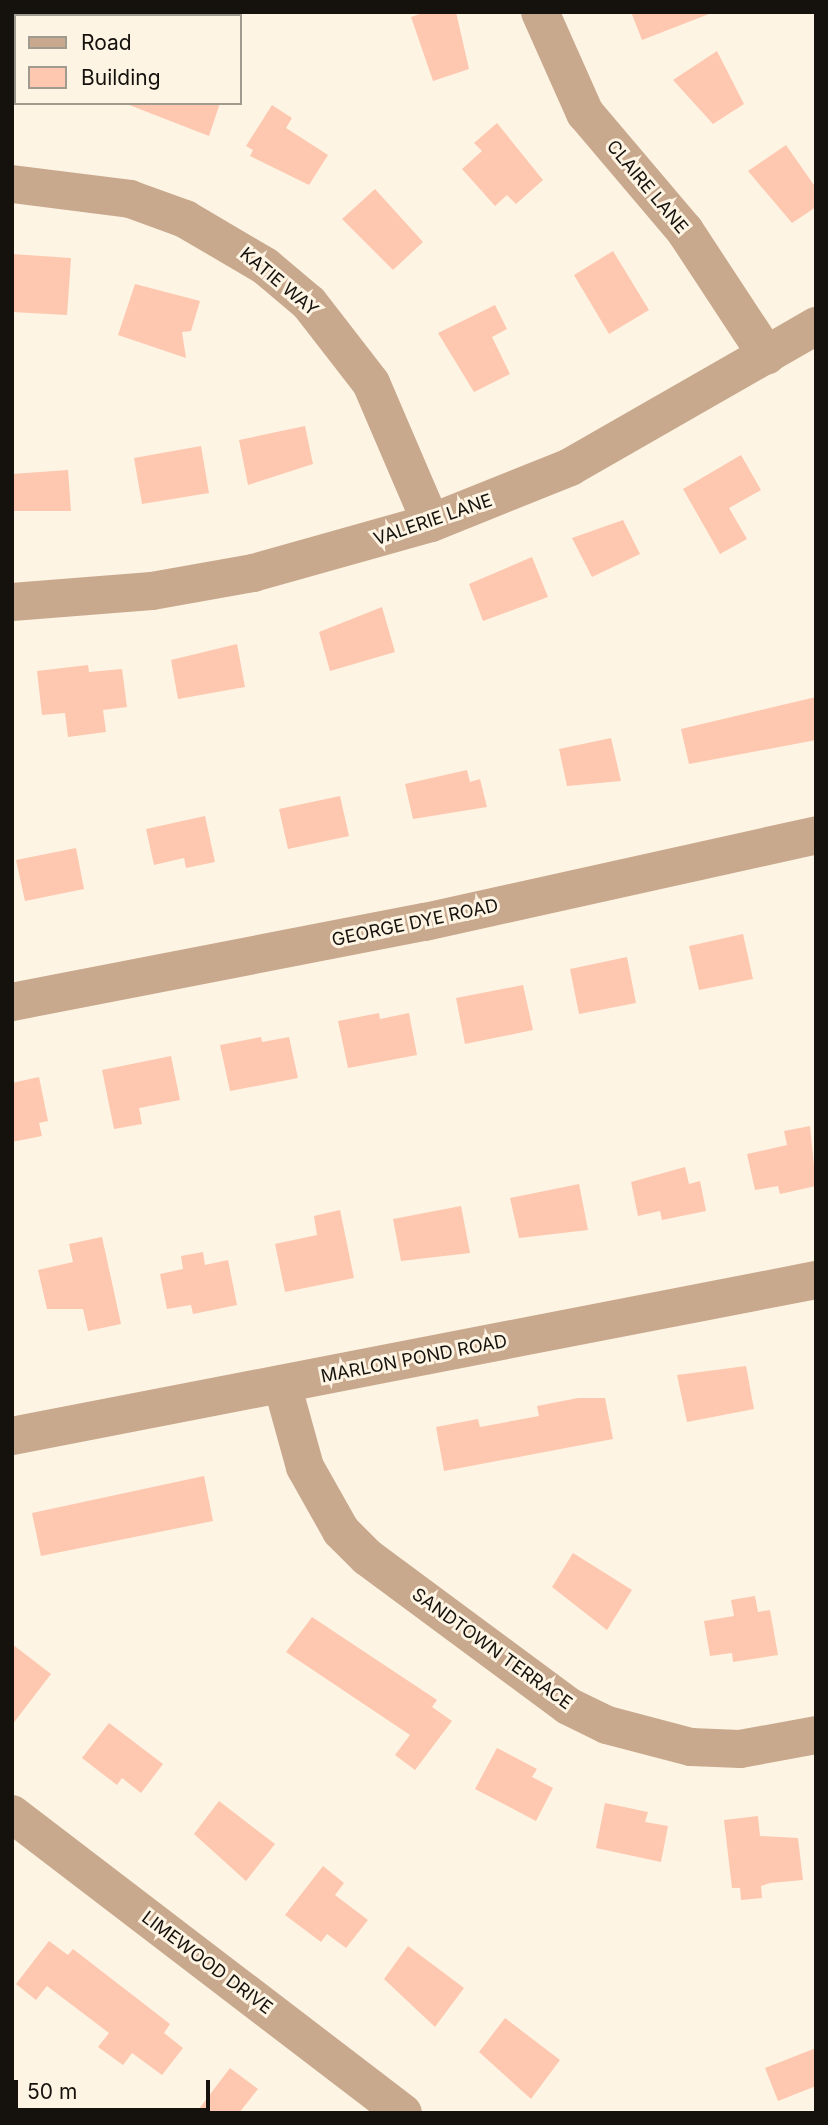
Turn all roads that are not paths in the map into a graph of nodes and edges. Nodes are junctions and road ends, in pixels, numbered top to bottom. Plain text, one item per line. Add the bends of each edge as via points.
1 (540, 12) edge
2 (12, 184) edge
3 (816, 326) edge
4 (766, 355) junction
5 (431, 523) junction
6 (12, 602) edge
7 (816, 835) edge
8 (12, 1002) edge
9 (816, 1280) edge
10 (282, 1384) junction
11 (12, 1436) edge
12 (816, 1735) edge
13 (12, 1814) edge
14 (402, 2113) edge

1 - 4 street, CLAIRE LANE via 585,113 685,231
2 - 5 street, KATIE WAY via 131,199 185,219 265,266 309,303 372,383
3 - 4 street, VALERIE LANE
4 - 5 street, VALERIE LANE via 570,467
5 - 6 street, VALERIE LANE via 253,573 152,590
7 - 8 street, GEORGE DYE ROAD via 425,922
9 - 10 street, MARLON POND ROAD
10 - 11 street, MARLON POND ROAD
10 - 12 street, SANDTOWN TERRACE via 305,1467 341,1531 367,1557 568,1706 618,1729 691,1747 740,1749
13 - 14 street, LIMEWOOD DRIVE

